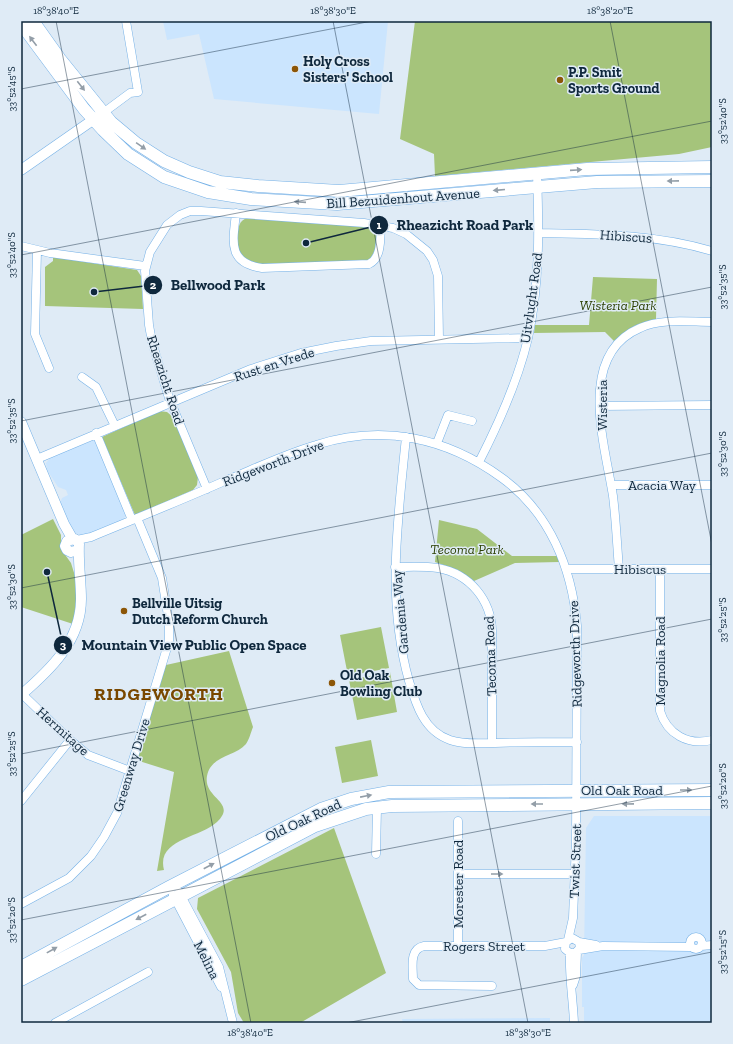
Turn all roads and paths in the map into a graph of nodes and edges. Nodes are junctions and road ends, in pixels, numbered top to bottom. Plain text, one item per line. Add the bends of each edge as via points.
1 (33, 21) edge
2 (126, 21) edge
3 (21, 24) edge
4 (98, 116) junction
5 (712, 167) edge
6 (22, 169) edge
7 (537, 173) junction
8 (712, 181) edge
9 (538, 186) junction
10 (236, 214) junction
11 (381, 226) junction
12 (539, 234) junction
13 (21, 246) edge
14 (712, 250) edge
15 (37, 251) junction
16 (145, 266) junction
17 (712, 322) edge
18 (528, 338) junction
19 (440, 339) junction
20 (49, 368) dead end
21 (82, 377) dead end
22 (171, 403) junction
23 (712, 405) edge
24 (600, 406) junction
25 (21, 422) edge
26 (472, 422) dead end
27 (115, 426) junction
28 (96, 433) junction
29 (406, 437) junction
30 (437, 443) junction
31 (37, 459) junction
32 (479, 462) junction
33 (611, 485) junction
34 (712, 485) edge
35 (207, 489) junction
36 (135, 519) junction
37 (74, 545) junction
38 (395, 567) junction
39 (567, 569) junction
40 (619, 569) junction
41 (660, 569) junction
42 (712, 569) edge
43 (22, 695) edge
44 (70, 740) junction
45 (712, 740) edge
46 (577, 742) junction
47 (492, 743) junction
48 (130, 771) junction
49 (712, 790) edge
50 (577, 791) junction
51 (21, 801) edge
52 (712, 803) edge
53 (576, 804) junction
54 (377, 808) junction
55 (458, 821) dead end
56 (376, 854) dead end
57 (458, 874) junction
58 (574, 874) junction
59 (172, 886) junction
60 (178, 898) junction
61 (21, 904) edge
62 (712, 945) edge
63 (458, 946) junction
64 (573, 946) junction
65 (21, 967) edge
66 (148, 972) dead end
67 (21, 980) edge
68 (492, 986) dead end
69 (69, 1020) edge
70 (55, 1023) edge
71 (233, 1023) edge
72 (574, 1023) edge

1 -> 4 main road, Bill Bezuidenhout Avenue
2 - 4 street via 138,92 130,94
4 -> 3 main road, Bill Bezuidenhout Avenue
4 - 6 street
4 -> 7 main road, Bill Bezuidenhout Avenue via 164,161 204,177 236,184 339,191
9 -> 4 main road, Bill Bezuidenhout Avenue via 337,204 236,197 194,188 164,176 128,154
7 -> 5 main road, Bill Bezuidenhout Avenue via 610,168
7 - 9 street, Uitvlught Road
8 -> 9 main road, Bill Bezuidenhout Avenue via 597,182
9 - 12 street, Uitvlught Road
10 - 11 street, Rheazicht Road
10 - 11 street via 233,243 236,253 244,263 262,268 369,264 378,256
10 - 16 street, Rheazicht Road via 196,211 180,215 164,229
11 - 19 street, Rheazicht Road via 406,234 427,250 433,260 438,276
12 - 14 street, Hibiscus via 625,235 669,240
12 - 18 street, Uitvlught Road via 536,284
13 - 15 street
15 - 16 street
15 - 20 street via 35,334
16 - 22 street, Rheazicht Road via 150,333
17 - 24 street, Wisteria via 652,324 638,328 625,336 606,362 601,378
18 - 19 street, Rust en Vrede
18 - 32 street, Uitvlught Road via 499,422
19 - 22 street, Rust en Vrede via 359,342 301,353 251,369
21 - 27 street via 96,387
22 - 27 street, Rust en Vrede
22 - 35 street, Rheazicht Road
23 - 24 street
24 - 33 street, Wisteria via 603,446
25 - 31 street
26 - 30 street via 448,416
27 - 28 street, Rust en Vrede
28 - 31 street, Rust en Vrede
28 - 36 street, Greenway Drive
29 - 30 street, Ridgeworth Drive
29 - 35 street, Ridgeworth Drive via 365,436 328,441 292,453
29 - 38 street, Gardenia Way
30 - 32 street, Ridgeworth Drive
31 - 37 street
32 - 39 street, Ridgeworth Drive via 512,485 528,501 548,528
33 - 34 street, Acacia Way
33 - 40 street, Wisteria
35 - 36 street, Ridgeworth Drive
36 - 37 street, Ridgeworth Drive
36 - 48 street, Greenway Drive via 162,578 170,628 169,641
37 - 43 street via 78,566 80,610 72,638 58,659
38 - 47 street, Gardenia Way via 395,596 401,646 411,688 421,714 433,730 451,740
38 - 47 street, Tecoma Road via 437,568 452,572 471,584 485,602 492,632
39 - 40 street, Hibiscus
39 - 46 street, Ridgeworth Drive via 574,596 577,626
40 - 41 street, Hibiscus
41 - 42 street, Hibiscus
41 - 45 street, Magnolia Road via 660,711 668,728 678,736 696,741
43 - 44 street, Hermitage
44 - 48 street, Hermitage via 95,758
44 - 51 street
46 - 47 street, Gardenia Way
46 - 50 street, Ridgeworth Drive
48 - 61 street, Greenway Drive via 117,813 91,856 69,878
50 -> 49 main road, Old Oak Road
50 - 53 street, Twist Street
59 -> 50 main road, Old Oak Road via 321,809 351,799 389,792
52 -> 53 main road, Old Oak Road
53 -> 54 main road, Old Oak Road
53 - 58 street, Twist Street
54 - 56 street
54 - 60 main road, Old Oak Road via 340,816 315,826
55 - 57 street, Morester Road
57 -> 58 street
57 - 63 street, Morester Road
58 - 64 street, Twist Street
59 - 60 street, Melina
65 -> 59 main road, Old Oak Road
60 -> 67 main road, Old Oak Road
60 - 71 street, Melina via 219,967
62 - 64 street, Rogers Street via 701,946 701,940 693,937 690,945
63 - 64 street, Rogers Street
63 - 68 street, Rogers Street via 418,948 413,956 413,979 417,985
64 - 72 street, Twist Street via 569,975
66 - 69 street
69 - 70 street

